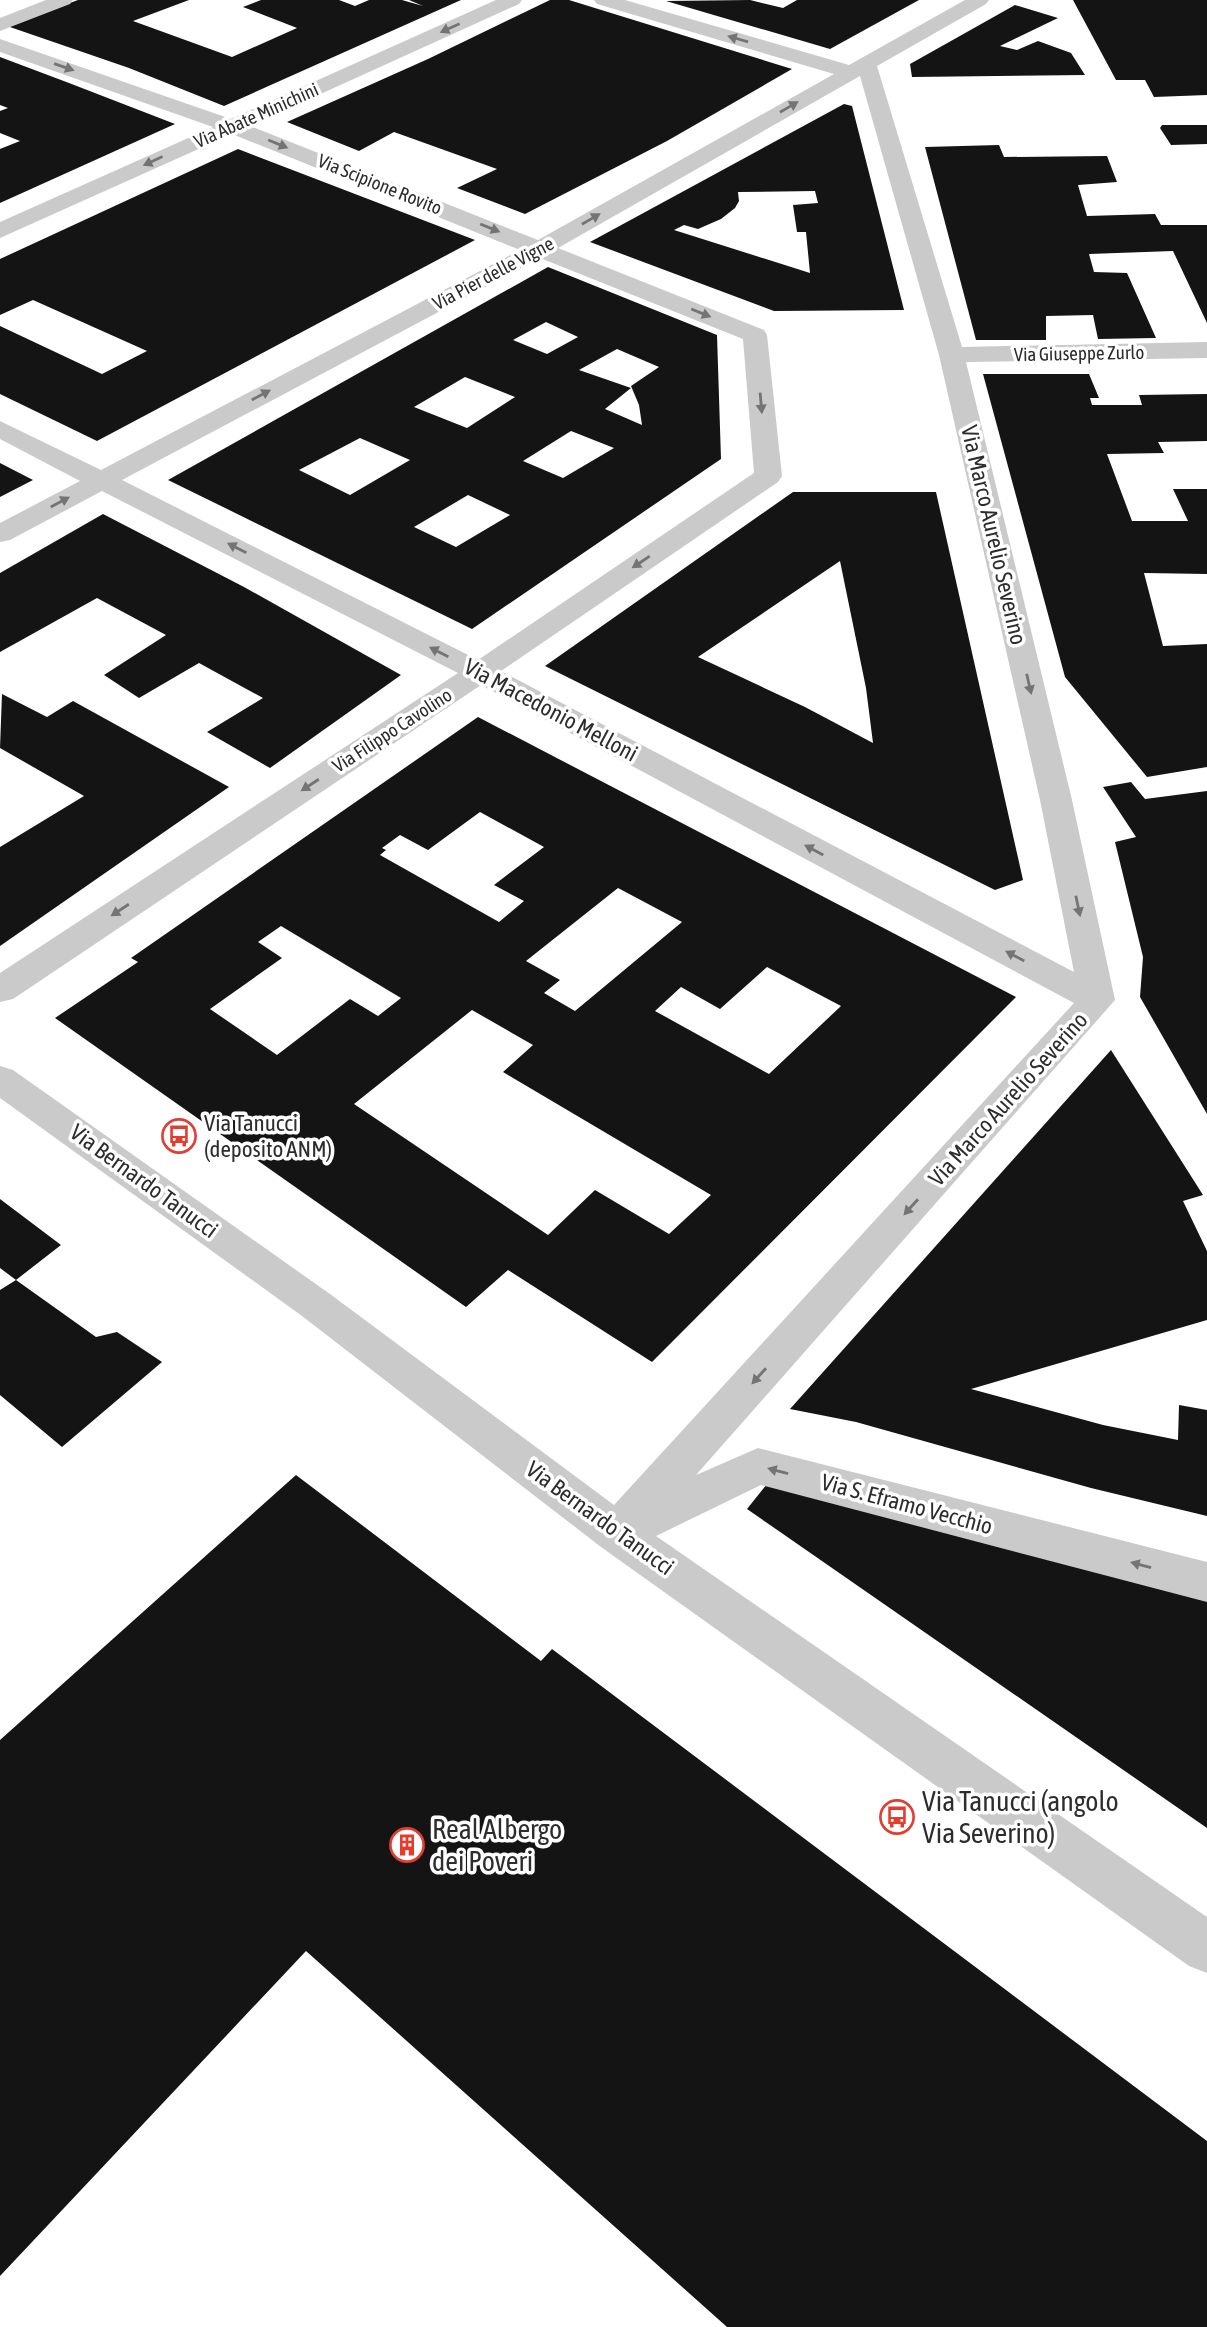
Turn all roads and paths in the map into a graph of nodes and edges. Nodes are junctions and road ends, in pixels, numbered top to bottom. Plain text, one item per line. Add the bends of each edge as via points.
1 (63, 0) edge
2 (512, 0) edge
3 (604, 0) edge
4 (979, 0) edge
5 (0, 25) edge
6 (0, 45) edge
7 (859, 67) junction
8 (231, 125) junction
9 (0, 231) edge
10 (541, 248) junction
11 (755, 335) joint
12 (1207, 351) edge
13 (952, 355) junction
14 (0, 429) edge
15 (102, 479) junction
16 (0, 534) edge
17 (479, 672) junction
18 (0, 990) edge
19 (1097, 1000) junction
20 (0, 1079) edge
21 (617, 1533) junction
22 (1207, 1582) edge
23 (1207, 1948) edge

1 - 5 street
2 -> 8 street, Via Abate Minichini
7 -> 3 street
4 - 7 street, Via Pier delle Vigne
6 -> 8 street, Via Scipione Rovito
10 -> 7 street, Via Pier delle Vigne
7 - 13 street, Via Marco Aurelio Severino
8 -> 9 street, Via Abate Minichini
8 -> 10 street, Via Scipione Rovito
10 -> 11 street, Via Scipione Rovito
15 -> 10 street, Via Pier delle Vigne
11 -> 17 street, Via Filippo Cavolino via 768,476
12 - 13 street, Via Giuseppe Zurlo
13 -> 19 street, Via Marco Aurelio Severino via 1056,800
14 - 15 street, Via Macedonio Melloni
16 -> 15 street, Via Pier delle Vigne
17 -> 15 street, Via Macedonio Melloni
17 -> 18 street, Via Filippo Cavolino
19 -> 17 street, Via Macedonio Melloni
19 -> 21 street, Via Marco Aurelio Severino
20 - 21 street, Via Bernardo Tanucci via 316,1304
22 -> 21 street, Via S. Eframo Vecchio via 758,1466
21 - 23 street, Via Bernardo Tanucci

